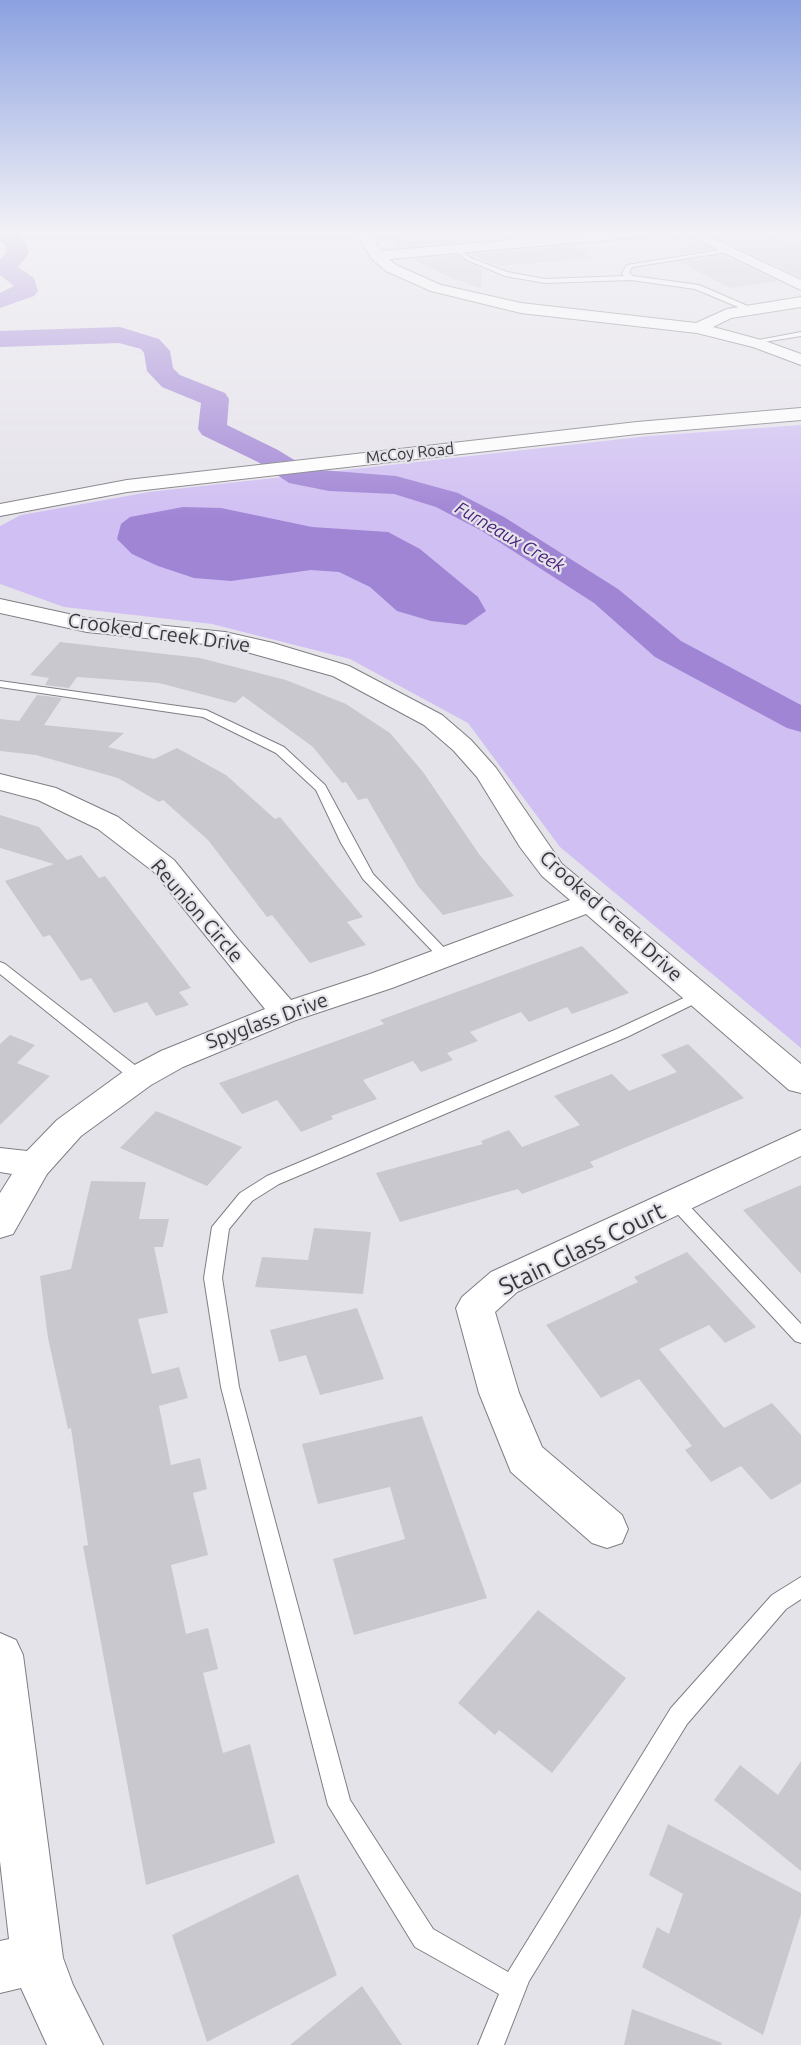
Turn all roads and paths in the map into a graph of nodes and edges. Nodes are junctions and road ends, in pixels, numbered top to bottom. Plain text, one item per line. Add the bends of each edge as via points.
1 (685, 326) edge
2 (701, 326) edge
3 (698, 328) junction
4 (801, 334) edge
5 (752, 342) junction
6 (801, 360) edge
7 (801, 414) edge
8 (0, 512) edge
9 (0, 606) edge
10 (0, 684) edge
11 (0, 782) edge
12 (591, 902) junction
13 (446, 957) junction
14 (0, 967) edge
15 (701, 995) junction
16 (285, 1013) junction
17 (139, 1077) junction
18 (801, 1082) edge
19 (801, 1142) edge
20 (0, 1160) edge
21 (35, 1165) junction
22 (676, 1202) junction
23 (0, 1224) edge
24 (801, 1336) edge
25 (607, 1529) dead end
26 (801, 1587) edge
27 (0, 1655) edge
28 (19, 1962) edge
29 (514, 1989) junction
30 (76, 2045) edge
31 (491, 2045) edge

1 - 3 street
2 - 3 street
3 - 5 street
4 - 5 lane
5 - 6 street
7 - 8 street, McCoy Road via 637,428 193,478 90,491
9 - 12 street, Crooked Creek Drive via 87,625 245,644 342,671 366,682 434,720 462,745 488,773 552,870
10 - 13 lane via 206,714 280,750 321,788 368,876
11 - 16 street, Reunion Circle via 47,794 108,823 164,866
12 - 13 street, Spyglass Drive
12 - 15 street, Crooked Creek Drive
13 - 16 street, Spyglass Drive
14 - 17 lane
15 - 18 street, Crooked Creek Drive
15 - 29 lane via 622,1033 273,1180 246,1197 221,1227 213,1278 230,1387 340,1805 424,1938
16 - 17 street, Spyglass Drive via 172,1059
17 - 21 street, Spyglass Drive via 69,1128
19 - 22 street, Stain Glass Court
20 - 21 street
21 - 23 street, Spyglass Drive
22 - 24 lane
22 - 25 street, Stain Glass Court via 504,1282 475,1308 499,1393 526,1459
26 - 29 lane via 779,1602 679,1716 520,1973
27 - 28 street
28 - 30 street via 51,1998
29 - 31 lane

